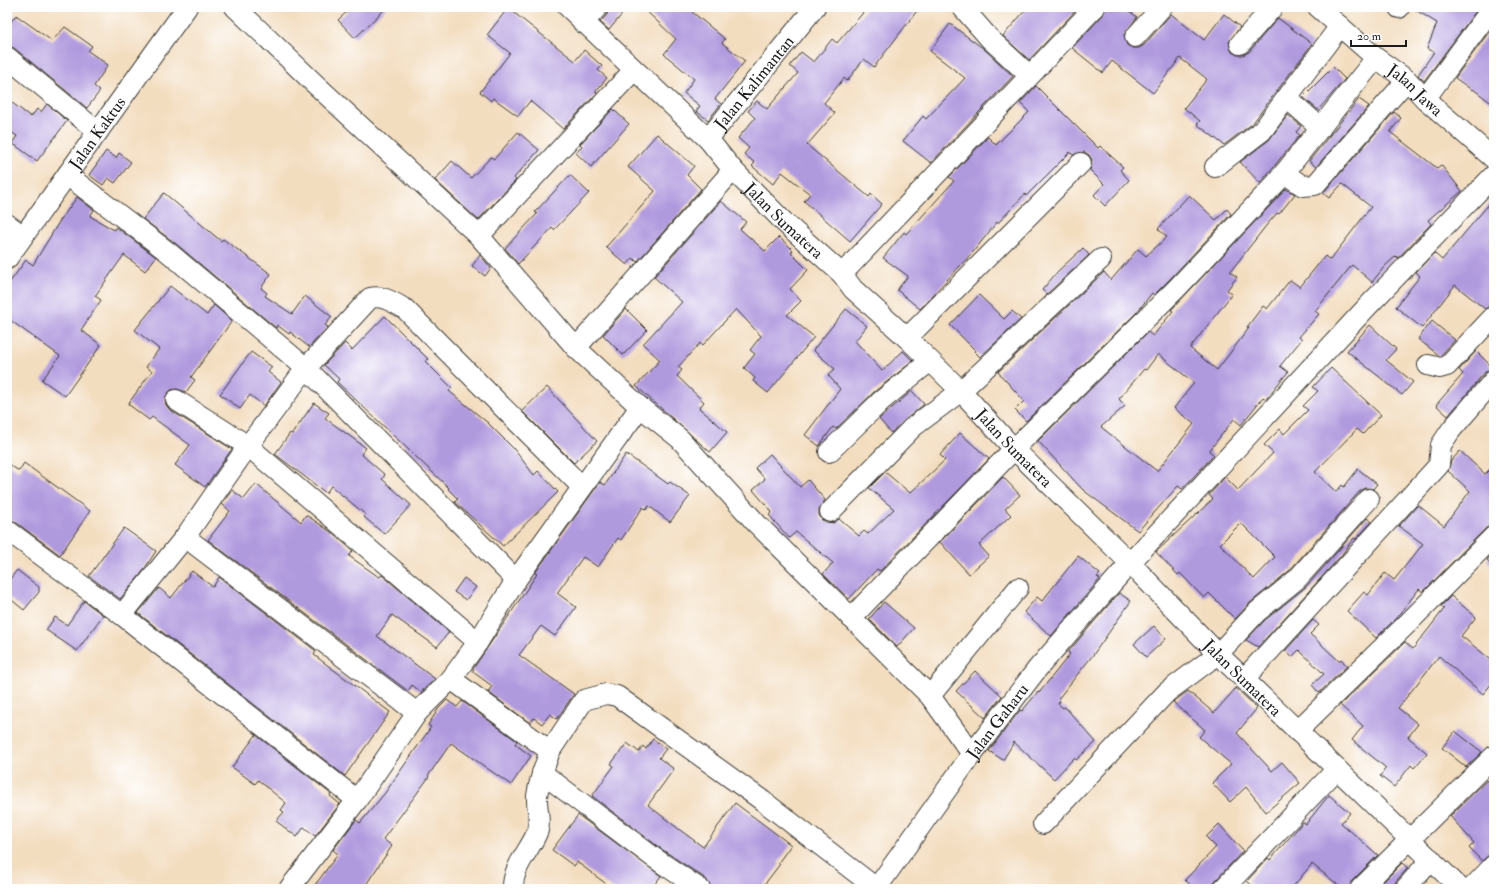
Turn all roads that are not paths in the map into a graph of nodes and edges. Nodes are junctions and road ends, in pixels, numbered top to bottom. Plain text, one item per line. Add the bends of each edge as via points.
1 (187, 7) edge
2 (235, 7) edge
3 (568, 7) edge
4 (598, 7) edge
5 (815, 7) edge
6 (962, 7) edge
7 (1095, 7) edge
8 (1162, 7) edge
9 (1273, 7) edge
10 (1318, 7) edge
11 (1493, 7) edge
12 (584, 23) junction
13 (1340, 26) junction
14 (1135, 37) dead end
15 (1240, 44) dead end
16 (7, 57) edge
17 (1376, 58) junction
18 (634, 70) junction
19 (1030, 75) junction
20 (1407, 80) junction
21 (1288, 99) junction
22 (1425, 99) junction
23 (1321, 128) junction
24 (98, 132) junction
25 (708, 139) junction
26 (1494, 159) edge
27 (1081, 163) dead end
28 (1215, 167) dead end
29 (733, 170) junction
30 (1284, 174) junction
31 (67, 175) junction
32 (1494, 175) edge
33 (7, 224) edge
34 (23, 236) junction
35 (479, 236) junction
36 (7, 259) edge
37 (1101, 259) dead end
38 (842, 274) junction
39 (1494, 316) edge
40 (907, 338) junction
41 (576, 348) junction
42 (929, 362) junction
43 (1428, 365) dead end
44 (306, 368) junction
45 (1494, 380) edge
46 (961, 391) junction
47 (176, 400) dead end
48 (640, 407) junction
49 (248, 446) junction
50 (1014, 449) junction
51 (829, 452) dead end
52 (582, 487) junction
53 (1369, 499) dead end
54 (830, 512) dead end
55 (7, 530) edge
56 (1494, 536) edge
57 (185, 537) junction
58 (1130, 563) junction
59 (516, 580) junction
60 (1018, 588) dead end
61 (122, 615) junction
62 (851, 618) junction
63 (478, 642) junction
64 (1218, 654) junction
65 (451, 679) junction
66 (1244, 679) junction
67 (930, 696) junction
68 (417, 713) junction
69 (1297, 731) junction
70 (550, 751) junction
71 (972, 754) junction
72 (1494, 756) edge
73 (1337, 769) junction
74 (542, 773) junction
75 (357, 800) junction
76 (1043, 824) dead end
77 (1411, 838) junction
78 (1431, 859) junction
79 (1494, 866) edge
80 (876, 888) edge
81 (288, 889) edge
82 (513, 889) edge
83 (700, 889) edge
84 (1223, 889) edge
85 (1360, 889) edge
86 (1405, 889) edge
87 (1461, 889) edge
88 (1471, 889) edge

1 - 24 street, Jalan Kaktus
2 - 35 street
3 - 12 street, Jalan Sumatera
4 - 12 street
5 - 25 street, Jalan Kalimantan
6 - 19 street via 990,39
7 - 19 street
8 - 14 street
9 - 15 street
10 - 13 street, Jalan Jawa
11 - 22 street
12 - 18 street, Jalan Sumatera
13 - 17 street, Jalan Jawa
13 - 21 street
16 - 24 street
17 - 20 street, Jalan Jawa
17 - 23 street
18 - 25 street, Jalan Sumatera
18 - 35 street
19 - 38 street
20 - 22 street, Jalan Jawa
20 - 30 street via 1315,186 1304,186
21 - 23 street
21 - 28 street via 1262,131
22 - 26 street, Jalan Jawa
23 - 30 street
24 - 31 street, Jalan Kaktus
25 - 29 street, Jalan Sumatera
27 - 40 street
29 - 38 street, Jalan Sumatera via 784,222
29 - 41 street
30 - 50 street via 1177,288
31 - 34 street, Jalan Kaktus
31 - 44 street via 168,252
32 - 58 street, Jalan Gaharu via 1366,308
33 - 34 street
34 - 36 street, Jalan Kaktus
35 - 41 street
37 - 46 street
38 - 40 street, Jalan Sumatera via 853,289
39 - 43 street via 1447,366 1440,368
40 - 42 street, Jalan Sumatera
41 - 48 street
42 - 46 street, Jalan Sumatera
42 - 51 street via 881,401
44 - 49 street
44 - 52 street via 366,302 376,297 388,299 405,309
44 - 59 street
45 - 66 street via 1441,445 1439,465
46 - 50 street, Jalan Sumatera
46 - 54 street via 913,427
47 - 49 street
48 - 52 street
48 - 62 street via 680,439 758,524
49 - 57 street
49 - 63 street
50 - 58 street, Jalan Sumatera
50 - 62 street
52 - 59 street
53 - 64 street via 1297,579 1257,612
55 - 61 street
56 - 69 street
57 - 61 street
57 - 68 street
58 - 64 street, Jalan Sumatera
58 - 71 street, Jalan Gaharu via 1038,668
59 - 63 street
60 - 67 street
61 - 75 street
62 - 67 street
63 - 65 street
64 - 66 street, Jalan Sumatera
64 - 76 street via 1167,692
65 - 68 street
65 - 70 street
66 - 69 street, Jalan Sumatera
67 - 71 street
68 - 75 street
69 - 73 street, Jalan Sumatera
70 - 74 street
70 - 80 street via 584,700 606,694 617,696 763,801
71 - 80 street, Jalan Gaharu
72 - 77 street
73 - 77 street, Jalan Sumatera
73 - 84 street
74 - 82 street via 537,796 538,827 517,868
74 - 83 street via 653,857
75 - 81 street
77 - 78 street, Jalan Sumatera
77 - 85 street
78 - 86 street
78 - 87 street, Jalan Sumatera
79 - 88 street

